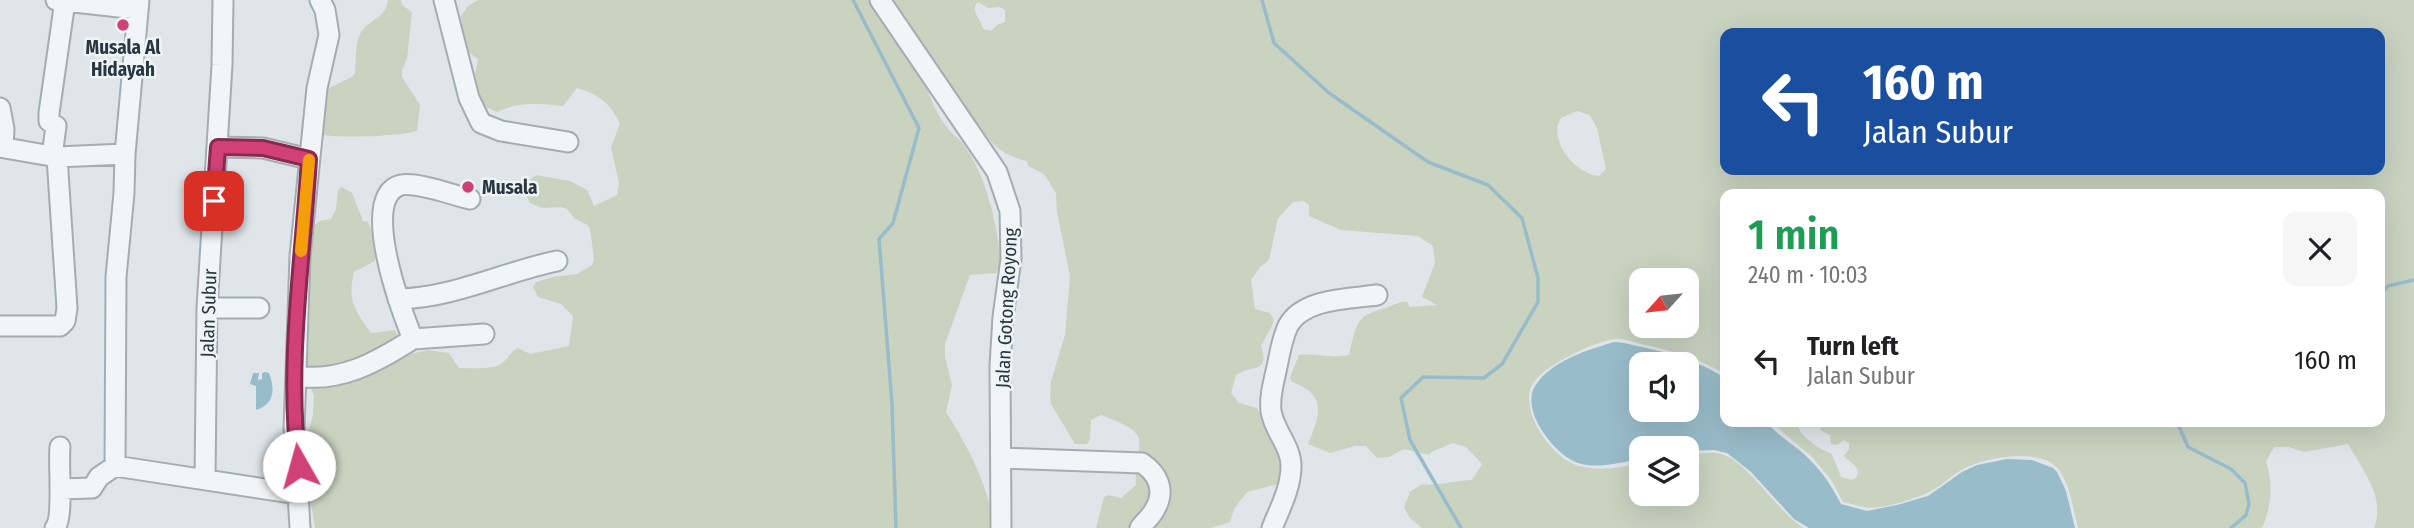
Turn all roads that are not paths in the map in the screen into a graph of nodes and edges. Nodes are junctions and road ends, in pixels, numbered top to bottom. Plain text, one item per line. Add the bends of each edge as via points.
1 (223, 0) edge
2 (320, 0) edge
3 (444, 0) edge
4 (880, 0) edge
5 (60, 1) edge
6 (138, 5) edge
7 (0, 108) edge
8 (568, 142) dead end
9 (2, 147) edge
10 (218, 147) junction
11 (125, 154) junction
12 (54, 156) junction
13 (309, 159) junction
14 (470, 199) dead end
15 (557, 261) dead end
16 (1377, 295) dead end
17 (398, 299) junction
18 (207, 308) junction
19 (259, 308) dead end
20 (0, 326) edge
21 (484, 334) dead end
22 (414, 338) junction
23 (296, 376) junction
24 (60, 447) dead end
25 (1001, 458) junction
26 (115, 466) junction
27 (205, 478) junction
28 (60, 489) junction
29 (298, 494) junction
30 (55, 528) edge
31 (300, 528) edge
32 (1001, 528) edge
33 (1140, 528) edge
34 (1272, 528) edge

1 - 10 street, Jalan Subur
2 - 13 street via 329,35
3 - 8 street via 468,98 481,124
4 - 25 street, Jalan Gotong Royong via 997,172 1010,211 1011,259 1000,366
5 - 6 street
5 - 12 street via 49,113 49,121 56,126
6 - 11 street
7 - 9 street
9 - 12 street
10 - 13 street via 263,148
10 - 18 street, Jalan Subur
11 - 12 street
11 - 26 street via 116,277
12 - 20 street via 65,321 60,326
13 - 23 street
14 - 17 street via 404,184 391,190 381,212
15 - 17 street via 459,290
16 - 34 street via 1318,304 1297,314 1288,326 1271,411 1291,469
17 - 22 street
18 - 19 street
18 - 27 street, Jalan Subur
21 - 22 street
22 - 23 street via 343,374 319,379
23 - 29 street
24 - 28 street
25 - 32 street, Jalan Gotong Royong
25 - 33 street via 1142,463 1159,478 1159,493 1156,509
26 - 27 street
26 - 28 street via 92,488
27 - 29 street
28 - 30 street via 60,520
29 - 31 street

